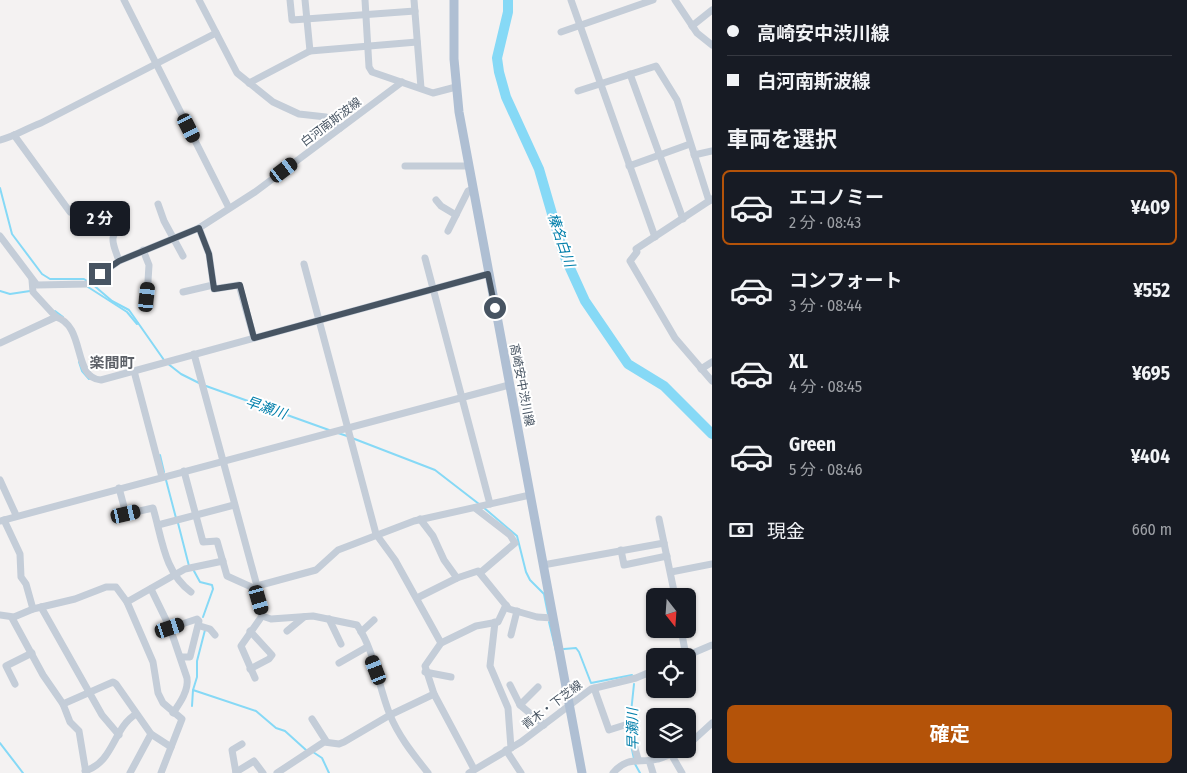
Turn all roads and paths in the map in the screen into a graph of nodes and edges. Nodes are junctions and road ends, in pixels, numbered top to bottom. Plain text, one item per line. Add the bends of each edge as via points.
1 (124, 0) edge
2 (199, 0) edge
3 (290, 0) edge
4 (305, 0) edge
5 (365, 0) edge
6 (414, 0) edge
7 (454, 0) edge
8 (571, 0) edge
9 (654, 0) edge
10 (675, 0) edge
11 (712, 10) edge
12 (414, 11) junction
13 (366, 15) junction
14 (306, 19) junction
15 (580, 26) junction
16 (692, 26) junction
17 (561, 32) dead end
18 (216, 34) junction
19 (417, 42) junction
20 (712, 44) edge
21 (368, 46) junction
22 (310, 51) junction
23 (157, 64) junction
24 (630, 74) junction
25 (402, 82) junction
26 (249, 83) junction
27 (600, 84) junction
28 (456, 87) junction
29 (421, 88) junction
30 (578, 91) dead end
31 (340, 128) junction
32 (14, 135) junction
33 (0, 140) edge
34 (690, 144) junction
35 (712, 151) edge
36 (659, 155) junction
37 (694, 155) junction
38 (405, 166) dead end
39 (468, 166) junction
40 (629, 166) junction
41 (473, 189) junction
42 (436, 200) dead end
43 (710, 200) edge
44 (158, 204) dead end
45 (229, 208) junction
46 (70, 212) dead end
47 (456, 215) junction
48 (683, 219) junction
49 (124, 222) dead end
50 (199, 228) junction
51 (448, 231) dead end
52 (0, 236) edge
53 (655, 237) junction
54 (175, 239) junction
55 (143, 250) junction
56 (183, 256) dead end
57 (425, 258) dead end
58 (119, 261) junction
59 (304, 264) dead end
60 (488, 274) junction
61 (32, 280) junction
62 (213, 285) junction
63 (433, 289) junction
64 (182, 292) dead end
65 (150, 306) dead end
66 (56, 317) junction
67 (319, 320) junction
68 (254, 338) junction
69 (0, 342) edge
70 (194, 354) junction
71 (712, 362) edge
72 (701, 370) junction
73 (134, 371) junction
74 (712, 381) edge
75 (509, 385) junction
76 (462, 397) junction
77 (348, 430) junction
78 (222, 461) junction
79 (184, 471) junction
80 (162, 477) junction
81 (0, 480) edge
82 (119, 488) junction
83 (530, 495) junction
84 (234, 505) junction
85 (489, 505) junction
86 (476, 507) junction
87 (16, 515) junction
88 (196, 515) junction
89 (659, 519) dead end
90 (420, 520) junction
91 (2, 521) edge
92 (158, 525) junction
93 (376, 534) junction
94 (664, 543) junction
95 (621, 550) junction
96 (667, 556) junction
97 (223, 561) junction
98 (712, 564) edge
99 (543, 565) junction
100 (480, 572) junction
101 (671, 572) junction
102 (173, 575) junction
103 (457, 578) junction
104 (256, 587) junction
105 (674, 588) edge
106 (151, 589) junction
107 (191, 592) dead end
108 (417, 598) junction
109 (127, 602) junction
110 (506, 605) junction
111 (41, 607) junction
112 (33, 609) junction
113 (517, 611) junction
114 (0, 615) edge
115 (262, 616) junction
116 (304, 617) junction
117 (12, 618) junction
118 (553, 618) junction
119 (329, 619) junction
120 (374, 620) dead end
121 (495, 622) junction
122 (200, 626) junction
123 (170, 628) junction
124 (250, 631) junction
125 (288, 631) dead end
126 (361, 632) junction
127 (511, 634) dead end
128 (215, 635) dead end
129 (441, 643) junction
130 (342, 644) dead end
131 (712, 645) edge
132 (367, 647) junction
133 (696, 652) edge
134 (32, 653) junction
135 (182, 657) junction
136 (338, 663) dead end
137 (250, 669) junction
138 (425, 672) junction
139 (646, 674) edge
140 (450, 677) dead end
141 (254, 678) dead end
142 (15, 684) dead end
143 (510, 685) dead end
144 (538, 686) dead end
145 (594, 688) junction
146 (88, 692) junction
147 (434, 694) junction
148 (63, 704) junction
149 (520, 705) junction
150 (569, 706) junction
151 (173, 713) junction
152 (136, 714) junction
153 (390, 715) junction
154 (312, 719) dead end
155 (712, 723) edge
156 (544, 725) junction
157 (150, 734) junction
158 (118, 735) junction
159 (696, 738) edge
160 (326, 741) junction
161 (242, 744) dead end
162 (172, 747) junction
163 (509, 749) junction
164 (662, 758) edge
165 (673, 758) edge
166 (635, 760) junction
167 (649, 760) junction
168 (477, 770) edge
169 (86, 772) edge
170 (236, 772) edge
171 (130, 773) edge
172 (160, 773) edge
173 (263, 773) edge
174 (277, 773) edge
175 (428, 773) edge
176 (520, 773) edge
177 (582, 773) edge
178 (613, 773) edge
179 (652, 773) edge
180 (682, 773) edge

1 - 23 street
2 - 18 street
3 - 14 street via 292,20
4 - 14 street
5 - 13 street
6 - 12 street
7 - 28 main road, 高崎安中渋川線
8 - 15 street
9 - 15 street
10 - 16 street
11 - 16 street
12 - 13 street
12 - 19 street
13 - 14 street
13 - 21 street
14 - 22 street
15 - 17 street
15 - 27 street
16 - 20 street
18 - 23 street
18 - 26 street via 237,73
19 - 21 street
19 - 29 street
21 - 22 street
21 - 25 street via 371,70
22 - 26 street
23 - 32 street
23 - 45 street
24 - 27 street
24 - 34 street via 656,66 675,96
24 - 36 street
25 - 29 street
25 - 31 street, 白河南斯波線
26 - 31 street via 273,102 299,114 326,118
27 - 30 street
27 - 40 street
28 - 29 street via 438,93
28 - 39 main road, 高崎安中渋川線
31 - 45 street, 白河南斯波線
32 - 33 street
32 - 46 street
34 - 36 street
34 - 37 street
35 - 37 street
36 - 40 street
36 - 48 street
37 - 43 street
38 - 39 street
39 - 41 main road, 高崎安中渋川線
40 - 53 street
41 - 47 street via 468,191
41 - 60 main road, 高崎安中渋川線
42 - 47 street
43 - 48 street
44 - 54 street
45 - 50 street, 白河南斯波線
47 - 51 street
48 - 53 street
49 - 58 street via 112,239
50 - 54 street, 白河南斯波線
50 - 62 street via 209,254
52 - 61 street
53 - 72 street via 636,248 630,264 675,338
54 - 55 street, 白河南斯波線
54 - 56 street
55 - 58 street, 白河南斯波線
55 - 65 street via 149,265 147,297
57 - 63 street
58 - 61 street, 白河南斯波線 via 90,282 40,285
59 - 67 street
60 - 63 street
60 - 75 main road, 高崎安中渋川線
61 - 66 street via 33,292
62 - 64 street
62 - 68 street via 216,290 240,285
63 - 67 street
63 - 76 street
66 - 69 street
66 - 73 street via 67,323 79,345 84,367 92,377 101,380
67 - 68 street
67 - 77 street
68 - 70 street
70 - 73 street
70 - 78 street
71 - 72 street
72 - 74 street
73 - 80 street
75 - 76 street
75 - 83 main road, 高崎安中渋川線
76 - 77 street
76 - 85 street
77 - 78 street
77 - 93 street
78 - 79 street
78 - 84 street
79 - 80 street
79 - 88 street
80 - 82 street
81 - 87 street
82 - 87 street via 63,502 45,510
82 - 92 street via 126,514 153,508
83 - 85 street
83 - 99 main road, 高崎安中渋川線
84 - 88 street
84 - 104 street
85 - 86 street
86 - 90 street
86 - 100 street via 515,542
87 - 91 street
88 - 92 street
88 - 97 street via 203,542 217,540
89 - 94 street
90 - 93 street
90 - 103 street
91 - 112 street via 20,554 21,577
92 - 102 street
93 - 104 street via 338,550 316,570
93 - 108 street
94 - 95 street
94 - 96 street
95 - 96 street via 624,565
95 - 99 street
96 - 101 street
97 - 102 street via 185,569
97 - 104 street via 229,578
98 - 101 street
99 - 118 main road, 高崎安中渋川線
100 - 103 street
100 - 110 street
101 - 105 street
102 - 106 street
102 - 107 street
103 - 108 street
104 - 115 street
106 - 109 street
106 - 123 street
108 - 129 street
109 - 111 street via 112,586
109 - 151 street via 154,662 158,693
110 - 113 street
110 - 121 street via 502,617
111 - 112 street
111 - 146 street
112 - 117 street
113 - 118 street
113 - 127 street
114 - 117 street
115 - 116 street via 271,619
115 - 124 street
116 - 119 street
116 - 125 street
117 - 134 street
118 - 150 main road, 高崎安中渋川線
119 - 126 street via 357,625
119 - 130 street
120 - 126 street
121 - 129 street via 476,626
121 - 163 street via 490,666 508,708
122 - 123 street via 198,620
122 - 128 street via 210,629
122 - 135 street via 190,657
123 - 135 street
124 - 137 street via 241,646
124 - 137 street via 272,655
126 - 132 street
129 - 138 street via 425,666
131 - 133 street
132 - 136 street
132 - 153 street
134 - 142 street via 6,666
134 - 148 street
135 - 151 street via 188,684
137 - 141 street
138 - 140 street
138 - 147 street
139 - 145 street, 青木・下芝線
143 - 149 street
144 - 149 street
145 - 150 street, 青木・下芝線
145 - 166 street via 609,730 628,724
146 - 148 street
146 - 152 street via 110,682 115,683
146 - 158 street
147 - 153 street
147 - 168 street
148 - 169 street via 81,737
149 - 156 street
150 - 156 street, 青木・下芝線
150 - 177 main road, 高崎安中渋川線
151 - 162 street via 182,719
152 - 157 street
152 - 158 street
153 - 160 street via 344,742
153 - 175 street via 406,745
154 - 160 street
155 - 159 street
156 - 163 street, 青木・下芝線
157 - 162 street
157 - 171 street
158 - 169 street via 102,761
160 - 174 street
161 - 170 street via 232,750
162 - 172 street
163 - 168 street, 青木・下芝線
163 - 176 street
164 - 167 street
165 - 180 street
166 - 167 street
166 - 178 street via 619,766
167 - 179 street
170 - 173 street via 254,761

